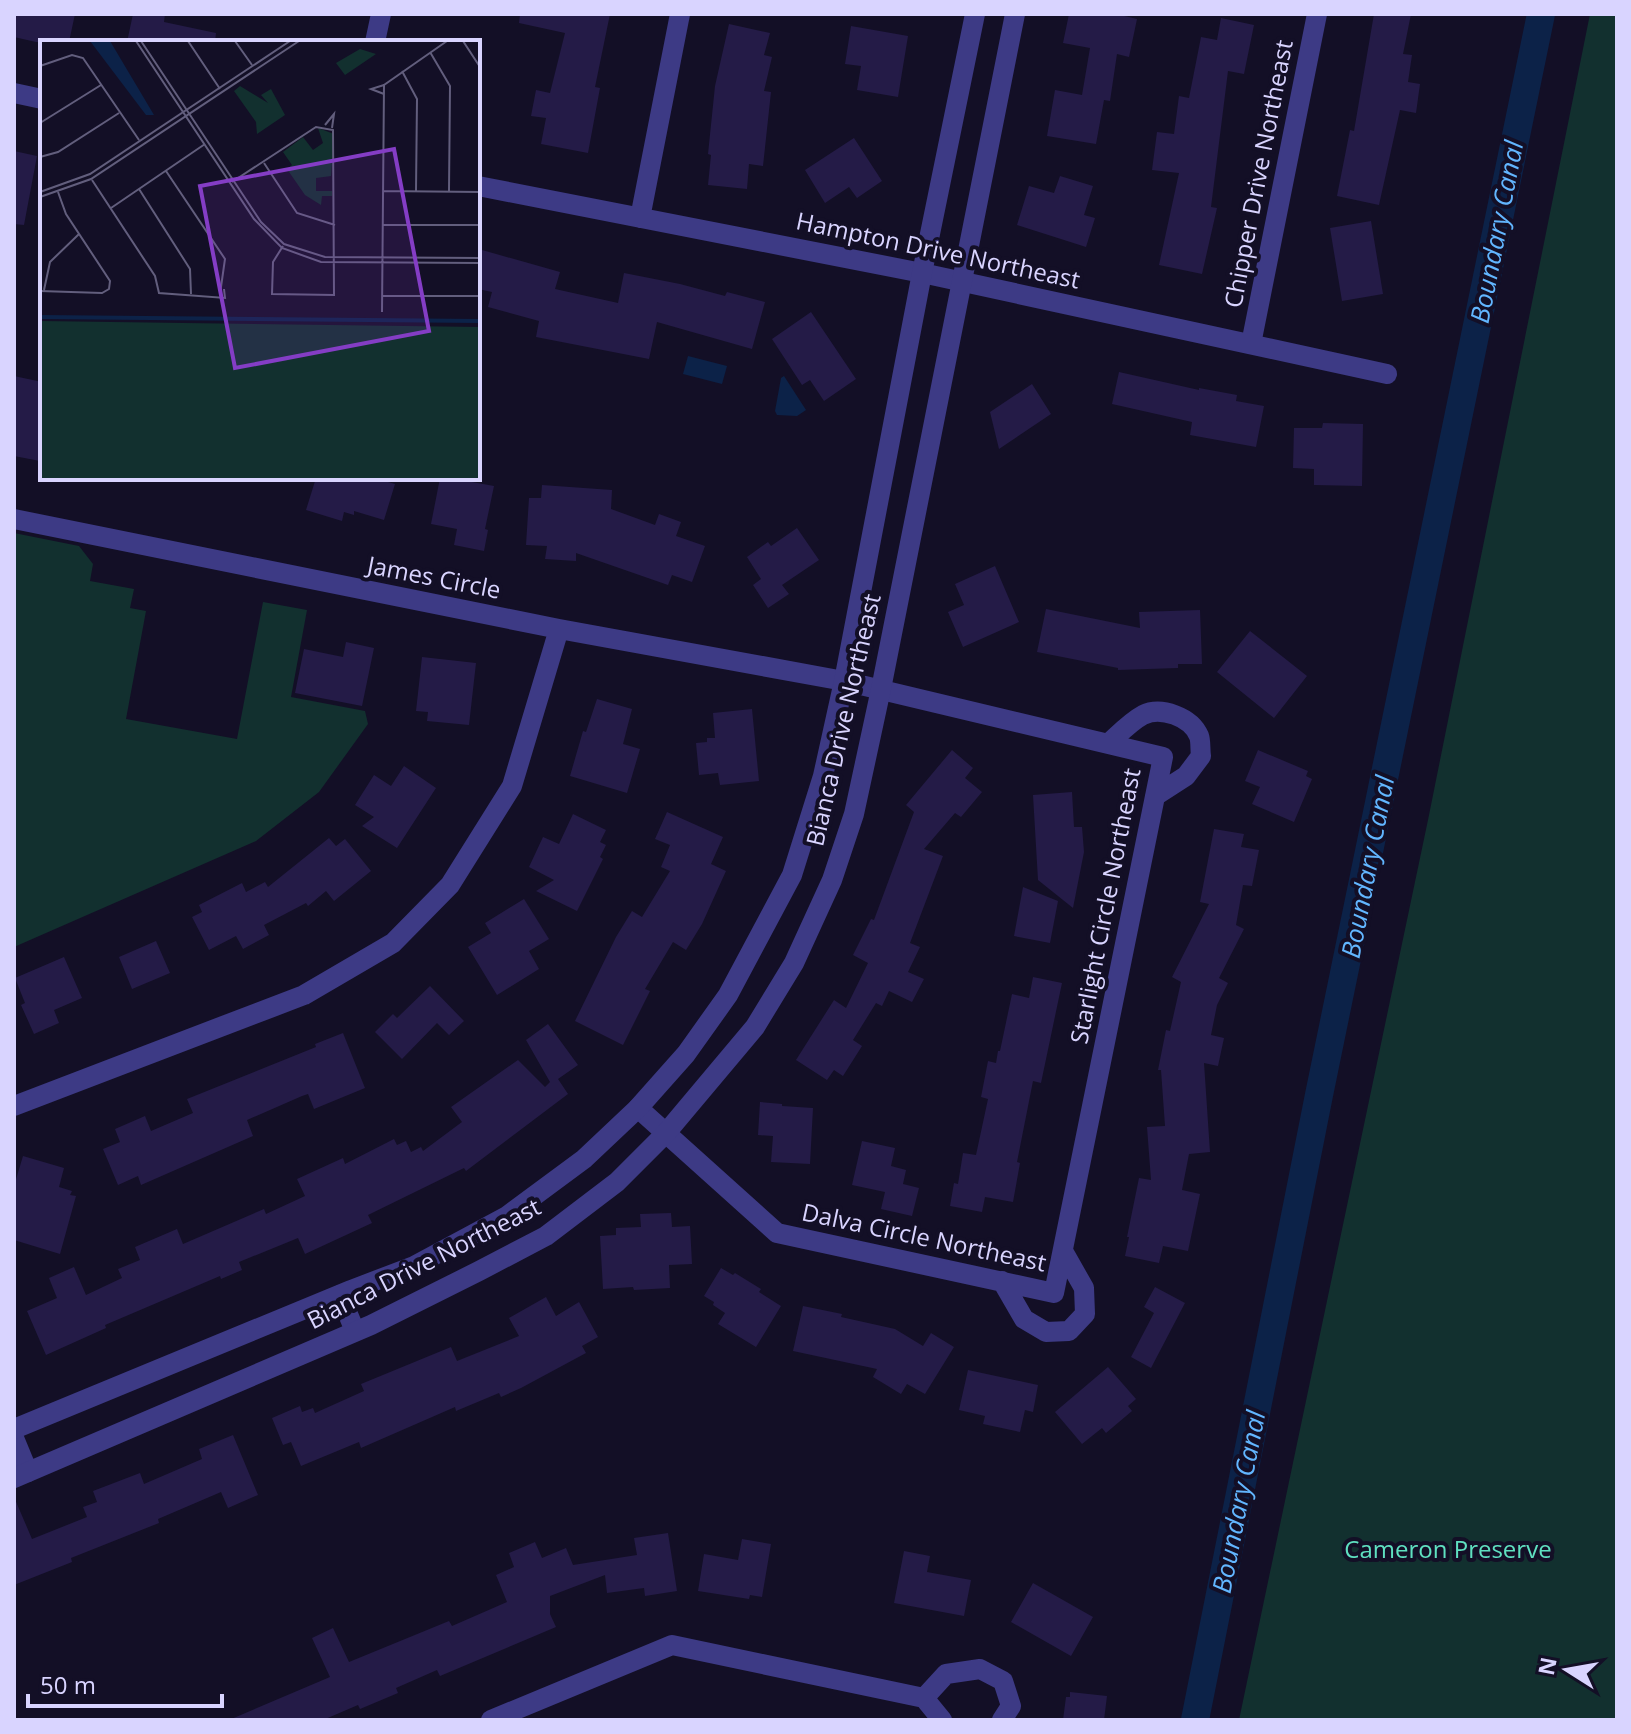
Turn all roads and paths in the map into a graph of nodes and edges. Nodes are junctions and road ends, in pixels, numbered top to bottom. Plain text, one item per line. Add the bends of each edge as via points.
1 (381, 14) edge
2 (680, 14) edge
3 (975, 14) edge
4 (1015, 14) edge
5 (1317, 14) edge
6 (375, 40) edge
7 (14, 93) edge
8 (40, 99) edge
9 (480, 186) edge
10 (640, 218) junction
11 (922, 273) junction
12 (962, 282) junction
13 (1251, 344) junction
14 (1387, 374) dead end
15 (14, 519) edge
16 (559, 629) junction
17 (844, 681) junction
18 (881, 689) junction
19 (1108, 744) junction
20 (1155, 796) junction
21 (14, 1106) edge
22 (638, 1108) junction
23 (666, 1133) junction
24 (1063, 1251) junction
25 (1002, 1281) junction
26 (1054, 1293) joint
27 (340, 1295) junction
28 (355, 1331) junction
29 (14, 1429) edge
30 (14, 1438) edge
31 (21, 1475) edge
32 (924, 1698) junction
33 (491, 1720) edge
34 (942, 1720) edge
35 (1002, 1720) edge

1 - 6 street
2 - 10 street
3 - 11 street, Bianca Drive Northeast
4 - 12 street, Bianca Drive Northeast
5 - 13 street, Chipper Drive Northeast
7 - 8 street
9 - 10 street, Hampton Drive Northeast
10 - 11 street, Hampton Drive Northeast
11 - 12 street, Hampton Drive Northeast
11 - 17 street, Bianca Drive Northeast
12 - 13 street, Hampton Drive Northeast
12 - 18 street, Bianca Drive Northeast
13 - 14 street, Hampton Drive Northeast
15 - 16 street, James Circle
16 - 17 street, James Circle
16 - 21 street via 512,786 450,885 393,943 304,995
17 - 18 street, Starlight Circle Northeast
17 - 22 street, Bianca Drive Northeast via 823,776 792,875 728,995
18 - 19 street, Starlight Circle Northeast
18 - 23 street, Bianca Drive Northeast via 854,814 832,880 794,963 755,1027
19 - 20 street, Starlight Circle Northeast via 1163,757
19 - 20 street via 1146,713 1185,718 1199,735 1201,756 1186,776
20 - 24 street, Starlight Circle Northeast
22 - 23 street, Dalva Circle Northeast
22 - 27 street, Bianca Drive Northeast via 584,1159 507,1216 414,1266
23 - 25 street, Dalva Circle Northeast via 777,1233
23 - 28 street, Bianca Drive Northeast via 617,1182 546,1236
24 - 25 street via 1084,1288 1085,1314 1069,1331 1046,1332 1024,1319
24 - 26 street, Starlight Circle Northeast
25 - 26 street, Dalva Circle Northeast
27 - 28 street
27 - 29 street, Bianca Drive Northeast
28 - 31 street, Bianca Drive Northeast
30 - 31 street
32 - 33 street via 672,1645
32 - 34 street
32 - 35 street via 946,1674 980,1669 1003,1681 1011,1706

